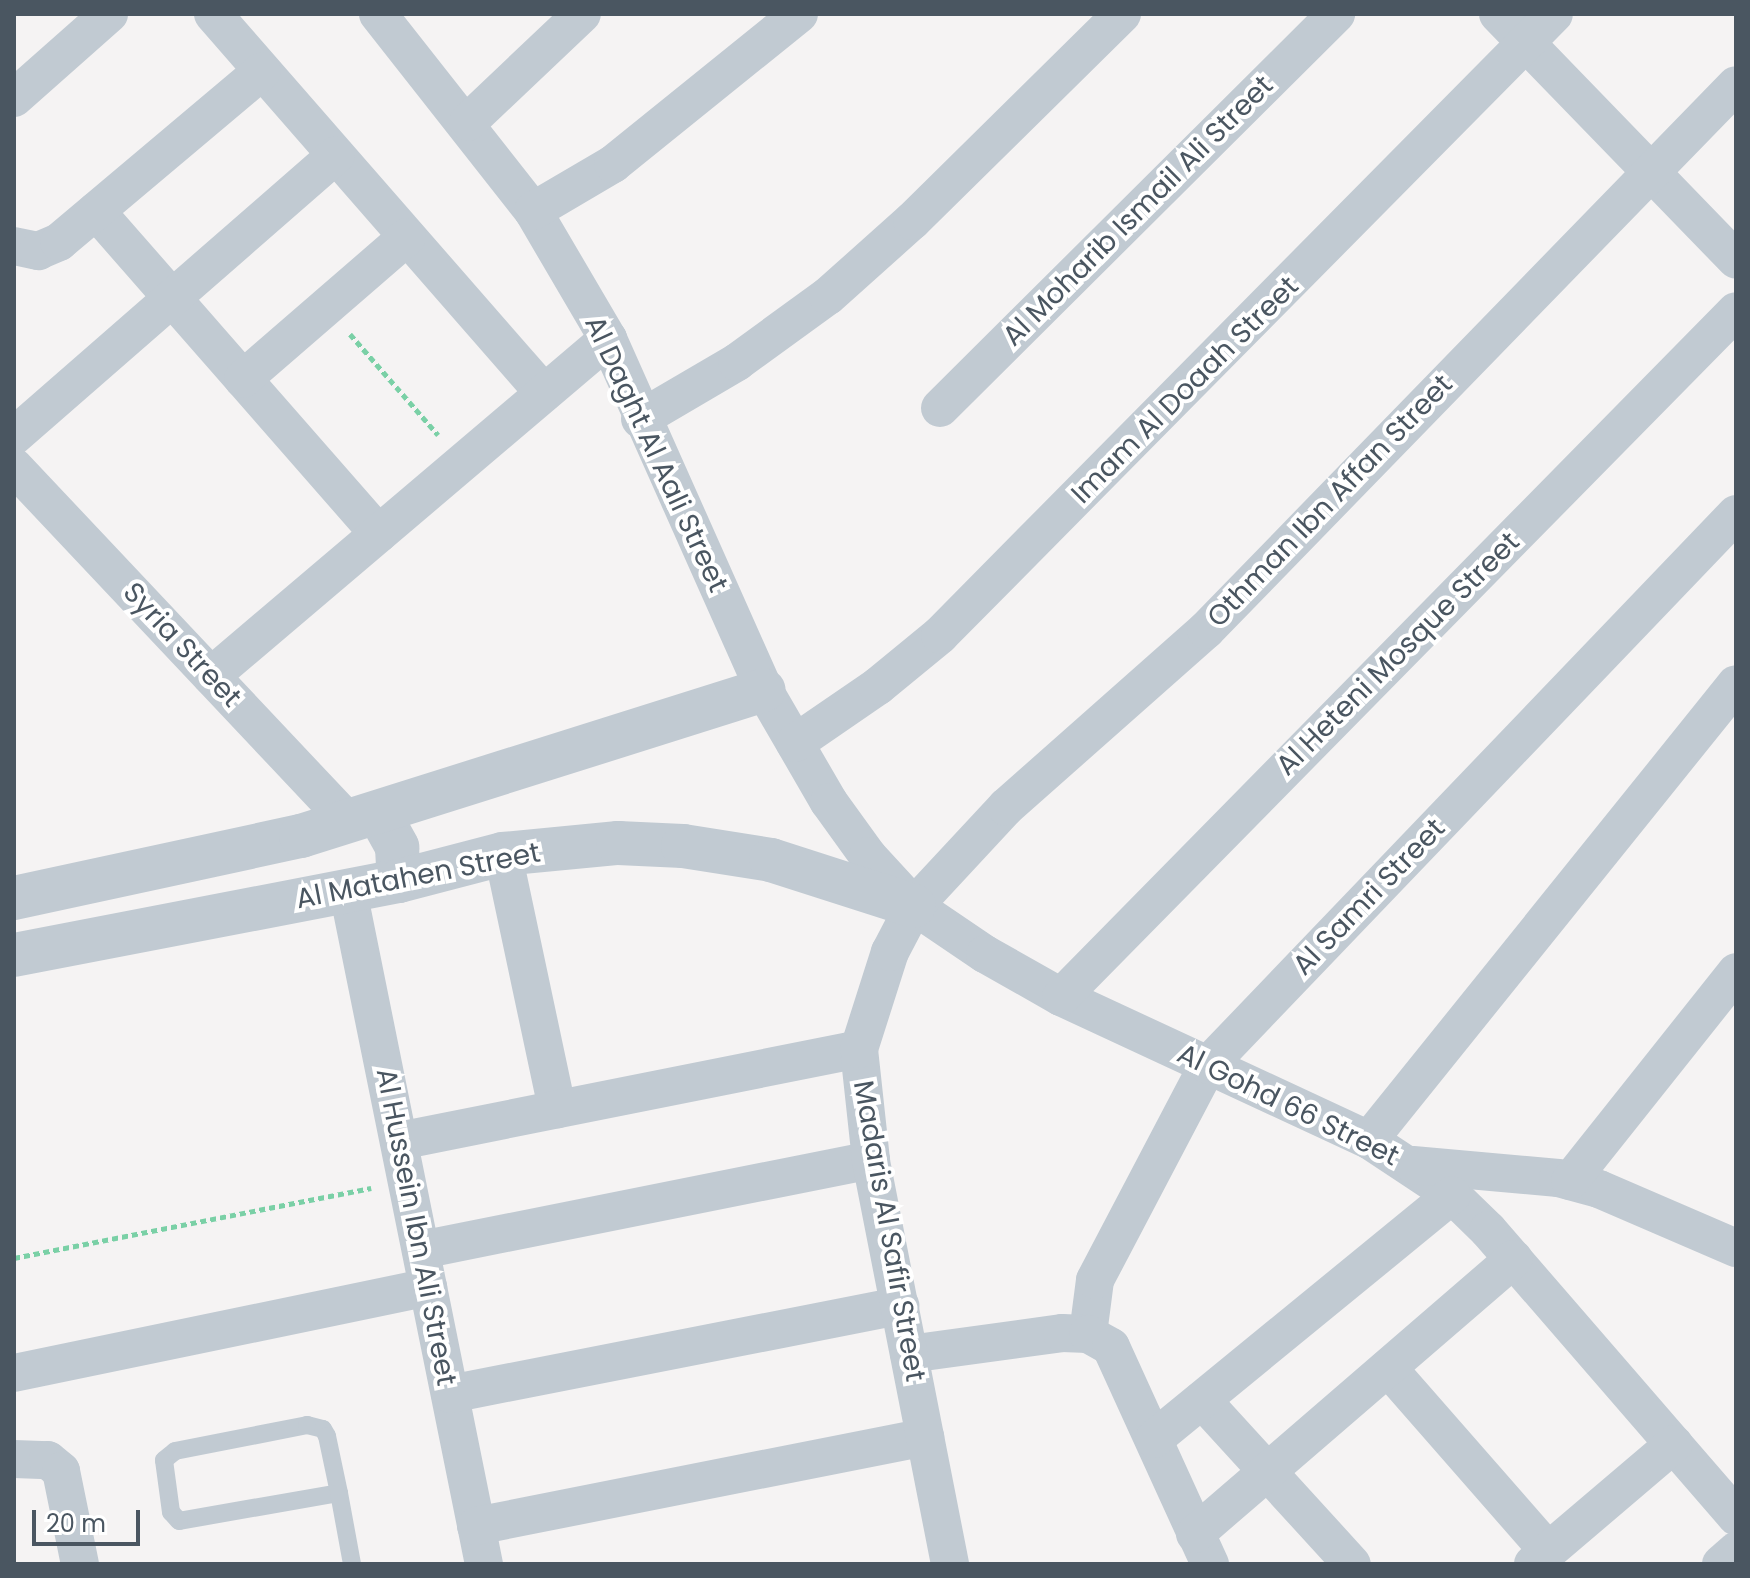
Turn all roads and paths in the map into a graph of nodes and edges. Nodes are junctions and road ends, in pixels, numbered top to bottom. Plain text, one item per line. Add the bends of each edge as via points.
1 (109, 14) edge
2 (213, 14) edge
3 (378, 14) edge
4 (582, 14) edge
5 (799, 14) edge
6 (1122, 14) edge
7 (1336, 14) edge
8 (1498, 14) edge
9 (1554, 14) edge
10 (1525, 44) junction
11 (262, 71) junction
12 (1736, 85) edge
13 (14, 98) edge
14 (468, 122) junction
15 (336, 155) junction
16 (1648, 174) junction
17 (96, 211) junction
18 (533, 211) junction
19 (407, 237) junction
20 (14, 246) edge
21 (1736, 260) edge
22 (171, 296) junction
23 (326, 307) junction
24 (1736, 311) edge
25 (608, 339) junction
26 (243, 379) junction
27 (544, 393) junction
28 (940, 408) dead end
29 (640, 419) junction
30 (14, 436) edge
31 (462, 463) junction
32 (14, 467) edge
33 (1736, 514) edge
34 (379, 534) junction
35 (211, 676) junction
36 (1736, 684) edge
37 (764, 690) junction
38 (795, 743) junction
39 (364, 818) junction
40 (301, 836) junction
41 (503, 854) junction
42 (399, 881) junction
43 (332, 894) junction
44 (14, 898) edge
45 (914, 906) junction
46 (14, 955) edge
47 (1736, 972) edge
48 (1061, 997) junction
49 (859, 1049) junction
50 (1208, 1065) junction
51 (557, 1109) junction
52 (1369, 1140) junction
53 (399, 1141) junction
54 (871, 1160) junction
55 (1412, 1165) junction
56 (407, 1180) junction
57 (1570, 1181) junction
58 (1452, 1195) junction
59 (1734, 1243) edge
60 (421, 1250) junction
61 (14, 1258) edge
62 (1514, 1259) junction
63 (428, 1287) junction
64 (900, 1306) junction
65 (1088, 1334) junction
66 (909, 1354) junction
67 (16, 1362) edge
68 (1388, 1368) junction
69 (450, 1394) junction
70 (1202, 1400) junction
71 (925, 1437) junction
72 (1154, 1439) junction
73 (1674, 1444) junction
74 (14, 1459) edge
75 (1267, 1472) junction
76 (339, 1493) junction
77 (1736, 1516) edge
78 (476, 1526) junction
79 (1203, 1549) edge
80 (1736, 1551) edge
81 (1540, 1558) edge
82 (80, 1564) edge
83 (352, 1564) edge
84 (484, 1564) edge
85 (950, 1564) edge
86 (1352, 1564) edge
87 (1721, 1564) edge

1 - 13 street
2 - 11 street
3 - 14 street, Al Daght Al Aali Street
4 - 14 street
5 - 18 street via 613,164
6 - 29 street via 912,221 828,296 737,362
7 - 28 street, Al Moharib Ismail Ali Street
8 - 10 street
9 - 10 street, Imam Al Doaah Street
10 - 16 street
10 - 38 street, Imam Al Doaah Street via 940,635
11 - 15 street
11 - 17 street
12 - 16 street, Othman Ibn Affan Street
14 - 18 street, Al Daght Al Aali Street
15 - 19 street
15 - 22 street
16 - 21 street
16 - 45 street, Othman Ibn Affan Street via 1206,630 1006,807
17 - 20 street via 59,242 38,251
17 - 22 street
18 - 25 street, Al Daght Al Aali Street
19 - 23 street
19 - 27 street
22 - 26 street
22 - 30 street
23 - 26 street
23 - 31 path
24 - 48 street, Al Heteni Mosque Street
25 - 27 street
25 - 29 street, Al Daght Al Aali Street
26 - 34 street
27 - 31 street
29 - 37 street, Al Daght Al Aali Street
31 - 34 street
32 - 35 street, Syria Street
33 - 50 street, Al Samri Street
34 - 35 street
35 - 39 street, Syria Street
36 - 52 street
37 - 38 street, Al Daght Al Aali Street
37 - 39 street
38 - 45 street, Al Daght Al Aali Street via 860,846
39 - 40 street
39 - 42 street via 397,847
40 - 43 street via 304,870
40 - 44 street
41 - 42 street, Al Matahen Street
41 - 45 street, Al Matahen Street via 618,843 683,846 771,860
41 - 51 street
42 - 43 street, Al Matahen Street
43 - 46 street, Al Matahen Street
43 - 53 street, Al Hussein Ibn Ali Street
45 - 48 street, Al Gohd 66 Street
45 - 49 street, Madaris Al Safir Street via 890,952
47 - 57 street
48 - 50 street, Al Gohd 66 Street
49 - 51 street
49 - 54 street, Madaris Al Safir Street
50 - 52 street, Al Gohd 66 Street
50 - 65 street, Al Samri Street via 1095,1280
51 - 53 street
52 - 55 street, Al Gohd 66 Street
53 - 56 street, Al Hussein Ibn Ali Street
54 - 60 street
54 - 64 street, Madaris Al Safir Street
55 - 57 street
55 - 58 street, Al Gohd 66 Street
56 - 60 street, Al Hussein Ibn Ali Street
56 - 61 path
57 - 59 street
58 - 62 street, Al Gohd 66 Street
58 - 70 street
60 - 63 street, Al Hussein Ibn Ali Street
62 - 68 street
62 - 73 street, Al Gohd 66 Street
63 - 67 street
63 - 69 street, Al Hussein Ibn Ali Street
64 - 66 street, Madaris Al Safir Street
64 - 69 street
65 - 66 street
65 - 72 street via 1111,1347
66 - 71 street, Madaris Al Safir Street
68 - 75 street
68 - 81 street
69 - 78 street, Al Hussein Ibn Ali Street
70 - 72 street
70 - 75 street
71 - 78 street
71 - 85 street, Madaris Al Safir Street
72 - 79 street
73 - 77 street, Al Gohd 66 Street
73 - 81 street
74 - 82 street via 48,1460 61,1471
75 - 79 street
75 - 86 street
76 - 76 lane via 179,1521 171,1512 164,1460 175,1451 316,1425 327,1436
76 - 83 lane
78 - 84 street, Al Hussein Ibn Ali Street
80 - 87 street

